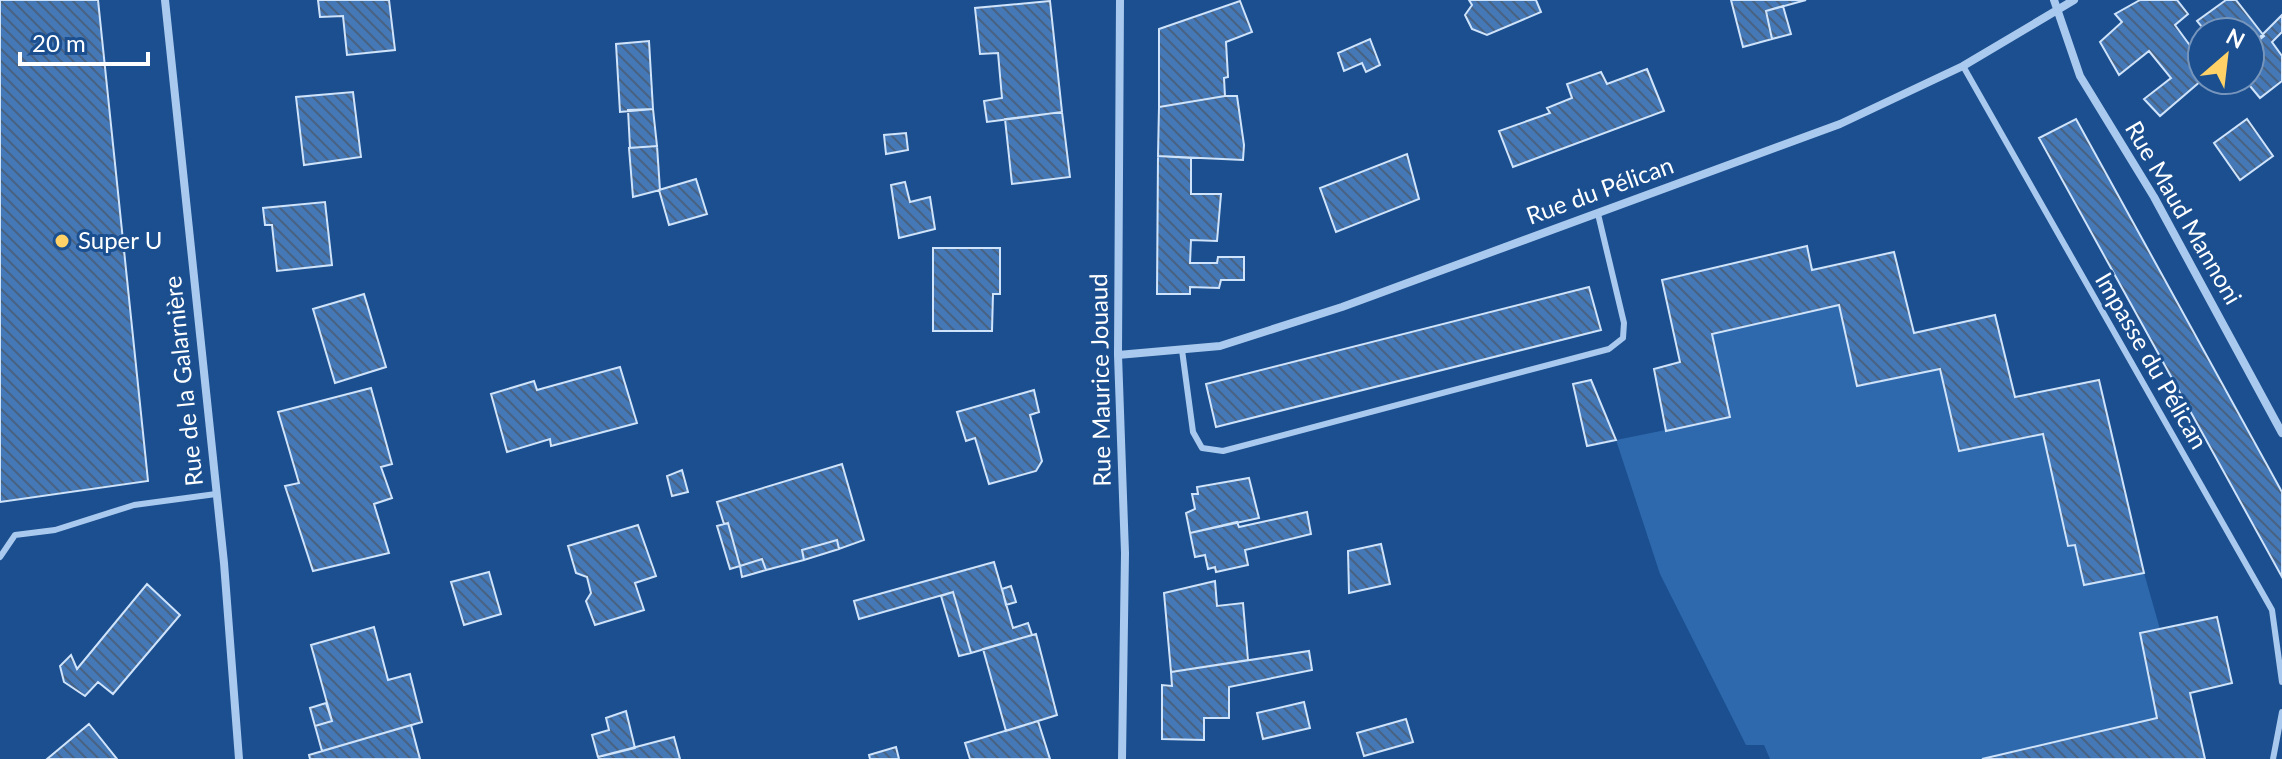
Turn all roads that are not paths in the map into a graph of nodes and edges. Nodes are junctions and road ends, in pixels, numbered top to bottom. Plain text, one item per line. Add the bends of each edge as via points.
1 (165, 0) edge
2 (1120, 0) edge
3 (2074, 0) edge
4 (2056, 4) edge
5 (1963, 66) junction
6 (1598, 214) junction
7 (1182, 350) junction
8 (1118, 355) junction
9 (2282, 433) edge
10 (216, 494) junction
11 (0, 557) edge
12 (2282, 682) edge
13 (2282, 712) edge
14 (239, 759) edge
15 (1122, 759) edge
16 (2273, 759) edge

1 - 10 street, Rue de la Galarnière
2 - 8 street, Rue Maurice Jouaud
3 - 4 street, Rue du Pélican
4 - 5 street, Rue du Pélican
4 - 9 street, Rue Maud Mannoni via 2080,76 2154,197
5 - 6 street, Rue du Pélican via 1840,124
5 - 12 lane, Impasse du Pélican via 2272,610
6 - 7 street, Rue du Pélican via 1342,307 1220,346
6 - 7 lane via 1624,323 1623,338 1609,349 1223,451 1202,448 1193,432
7 - 8 street, Rue du Pélican
8 - 15 street, Rue Maurice Jouaud via 1125,553
10 - 11 lane via 134,505 55,530 15,535
10 - 14 street, Rue de la Galarnière
13 - 16 lane

